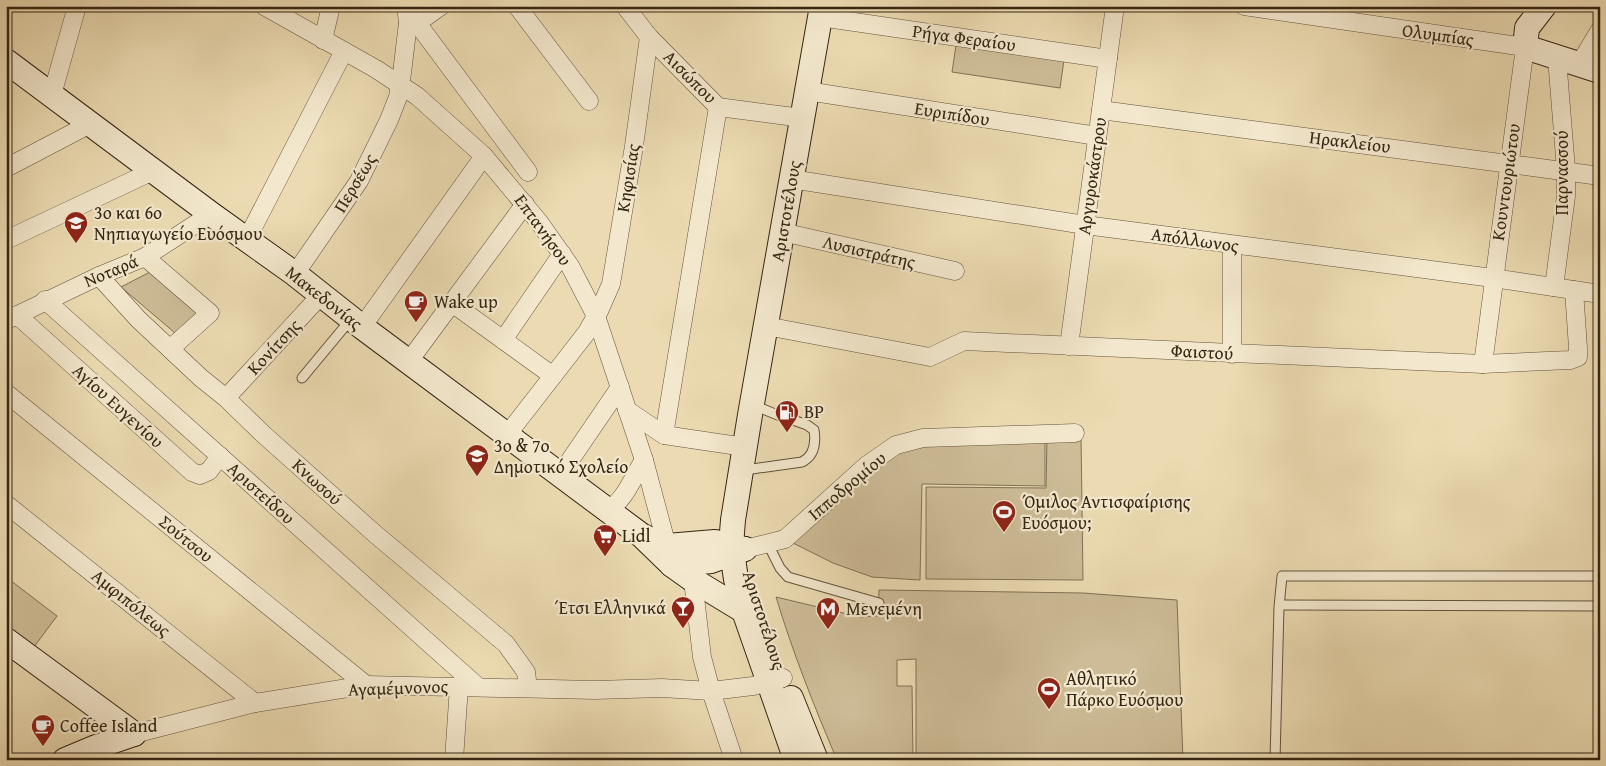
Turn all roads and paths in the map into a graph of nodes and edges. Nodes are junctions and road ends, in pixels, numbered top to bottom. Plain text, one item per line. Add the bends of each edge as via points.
1 (77, 6) edge
2 (264, 6) edge
3 (331, 6) edge
4 (440, 6) edge
5 (517, 6) edge
6 (626, 6) edge
7 (1115, 6) edge
8 (1244, 6) edge
9 (1544, 6) edge
10 (821, 12) edge
11 (410, 18) edge
12 (1600, 30) edge
13 (649, 37) junction
14 (323, 40) junction
15 (1524, 47) junction
16 (344, 51) junction
17 (1108, 59) junction
18 (1579, 65) edge
19 (10, 68) edge
20 (401, 84) junction
21 (807, 91) junction
22 (52, 95) junction
23 (589, 101) dead end
24 (718, 106) junction
25 (1101, 110) junction
26 (802, 118) junction
27 (90, 124) junction
28 (1097, 136) junction
29 (484, 156) junction
30 (1509, 163) junction
31 (6, 168) edge
32 (1566, 170) junction
33 (153, 171) junction
34 (528, 172) dead end
35 (1600, 176) edge
36 (792, 180) junction
37 (525, 204) junction
38 (211, 214) junction
39 (1085, 225) junction
40 (782, 232) junction
41 (247, 239) junction
42 (6, 240) edge
43 (1232, 245) junction
44 (562, 254) junction
45 (145, 257) junction
46 (955, 271) dead end
47 (295, 274) junction
48 (99, 276) junction
49 (1494, 278) junction
50 (1554, 288) junction
51 (1574, 290) junction
52 (1600, 294) edge
53 (321, 295) junction
54 (45, 300) junction
55 (452, 303) junction
56 (596, 316) junction
57 (11, 318) edge
58 (357, 323) junction
59 (766, 326) junction
60 (503, 340) junction
61 (1068, 346) junction
62 (170, 349) junction
63 (1232, 354) junction
64 (409, 361) junction
65 (1483, 364) junction
66 (553, 376) junction
67 (302, 378) dead end
68 (620, 387) junction
69 (6, 393) edge
70 (226, 398) junction
71 (628, 410) junction
72 (751, 410) junction
73 (780, 416) dead end
74 (796, 421) dead end
75 (1074, 433) dead end
76 (507, 435) junction
77 (664, 435) junction
78 (220, 456) junction
79 (749, 458) junction
80 (644, 460) junction
81 (560, 474) junction
82 (6, 504) edge
83 (607, 510) junction
84 (768, 544) junction
85 (736, 549) junction
86 (670, 555) junction
87 (1600, 576) edge
88 (693, 580) junction
89 (879, 603) dead end
90 (1280, 604) junction
91 (1600, 606) edge
92 (744, 611) junction
93 (6, 640) edge
94 (776, 681) junction
95 (366, 685) junction
96 (468, 686) junction
97 (528, 688) junction
98 (711, 691) junction
99 (255, 702) junction
100 (134, 734) junction
101 (74, 758) edge
102 (454, 760) edge
103 (734, 760) edge
104 (796, 760) edge
105 (816, 760) edge
106 (1275, 760) edge

1 - 22 street
2 - 14 street, Επτανήσου
3 - 14 street
4 - 11 street
5 - 23 street
6 - 13 street, Αισώπου
7 - 17 street, Αργυροκάστρου
8 - 15 street, Ολυμπίας
9 - 15 street, Κουντουριώτου via 1527,28
10 - 17 street, Ρήγα Φεραίου
10 - 21 street, Αριστοτέλους
11 - 20 street, Περσέως
11 - 34 street
12 - 18 street
13 - 24 street, Αισώπου
13 - 56 street, Κηφισίας via 611,284
14 - 16 street, Επτανήσου
15 - 18 street, Ολυμπίας
15 - 30 street, Κουντουριώτου
16 - 20 street, Επτανήσου
16 - 41 street
17 - 25 street, Αργυροκάστρου
18 - 32 street, Παρνασσού
19 - 22 street, Μακεδονίας
20 - 29 street, Επτανήσου
20 - 47 street, Περσέως via 394,108 363,174
21 - 26 street, Αριστοτέλους
21 - 28 street, Ευριπίδου
22 - 27 street, Μακεδονίας
24 - 26 street, Αισώπου
24 - 77 street
25 - 28 street, Αργυροκάστρου
25 - 30 street, Ηρακλείου
26 - 36 street, Αριστοτέλους
27 - 31 street
27 - 33 street, Μακεδονίας
28 - 39 street, Αργυροκάστρου
29 - 37 street, Επτανήσου
29 - 58 street
30 - 32 street, Ηρακλείου
30 - 49 street, Κουντουριώτου
32 - 35 street, Ηρακλείου
32 - 50 street, Παρνασσού via 1566,196
33 - 38 street, Μακεδονίας
33 - 42 street
36 - 39 street, Απόλλωνος
36 - 40 street, Αριστοτέλους
37 - 44 street, Επτανήσου
37 - 55 street
38 - 41 street, Μακεδονίας
38 - 45 street, Νοταρά
39 - 43 street, Απόλλωνος
39 - 61 street, Αργυροκάστρου
40 - 46 street, Λυσιστράτης
40 - 59 street, Αριστοτέλους
41 - 47 street, Μακεδονίας
43 - 49 street, Απόλλωνος
43 - 63 street
44 - 56 street, Επτανήσου
44 - 60 street
45 - 48 street, Νοταρά
45 - 62 street via 210,313
47 - 53 street, Μακεδονίας
48 - 54 street, Νοταρά
48 - 62 street, Κνωσού
49 - 50 street, Απόλλωνος
49 - 65 street, Κουντουριώτου
50 - 51 street, Απόλλωνος
51 - 52 street, Απόλλωνος
51 - 65 street, Φαιστού via 1578,356 1570,360
53 - 58 street, Μακεδονίας
53 - 70 street, Κονίτσης
54 - 57 street, Νοταρά
54 - 78 street, Αριστείδου
55 - 60 street
55 - 64 street
56 - 66 street, Κηφισίας
56 - 68 street, Επτανήσου
57 - 78 street, Αγίου Ευγενίου via 192,472 200,475 209,471
58 - 64 street, Μακεδονίας
58 - 67 lane
59 - 61 street, Φαιστού via 930,357 964,341
59 - 72 street, Αριστοτέλους
60 - 66 street
61 - 63 street, Φαιστού
62 - 70 street, Κνωσού
63 - 65 street, Φαιστού
64 - 76 street, Μακεδονίας
66 - 76 street, Κηφισίας
68 - 71 street, Επτανήσου
68 - 81 street
69 - 95 street, Σούτσου
70 - 97 street, Κνωσού via 374,533 506,644 526,672
71 - 77 street
71 - 80 street, Επτανήσου
72 - 73 lane
72 - 79 street, Αριστοτέλους
74 - 79 lane via 814,430 815,439 808,459 802,462
75 - 84 street, Ιπποδρομίου via 923,438 896,445 867,465 785,539
76 - 81 street, Μακεδονίας
77 - 79 street
78 - 96 street, Αριστείδου
79 - 85 street, Αριστοτέλους via 746,513
80 - 83 street via 620,500
80 - 86 street, Επτανήσου
81 - 83 street, Μακεδονίας
82 - 99 street, Αμφιπόλεως
83 - 86 street, Μακεδονίας
84 - 85 street, Ιπποδρομίου
84 - 89 lane via 788,578
85 - 86 street via 710,561
85 - 92 street, Αριστοτέλους via 736,579
85 - 94 street, Αριστοτέλους via 747,568
86 - 88 street, Μακεδονίας
87 - 90 lane via 1282,576
88 - 92 street, Μακεδονίας
88 - 98 street via 702,657
90 - 91 lane
90 - 106 lane
92 - 94 street, Αριστοτέλους
93 - 100 street
94 - 98 street, Αγαμέμνονος
94 - 104 street, Αριστοτέλους
94 - 105 street, Αριστοτέλους
95 - 96 street, Αγαμέμνονος
95 - 99 street, Αγαμέμνονος
96 - 97 street, Αγαμέμνονος
96 - 102 street
97 - 98 street, Αγαμέμνονος
98 - 103 street
99 - 100 street, Αγαμέμνονος
100 - 101 street, Αγαμέμνονος

